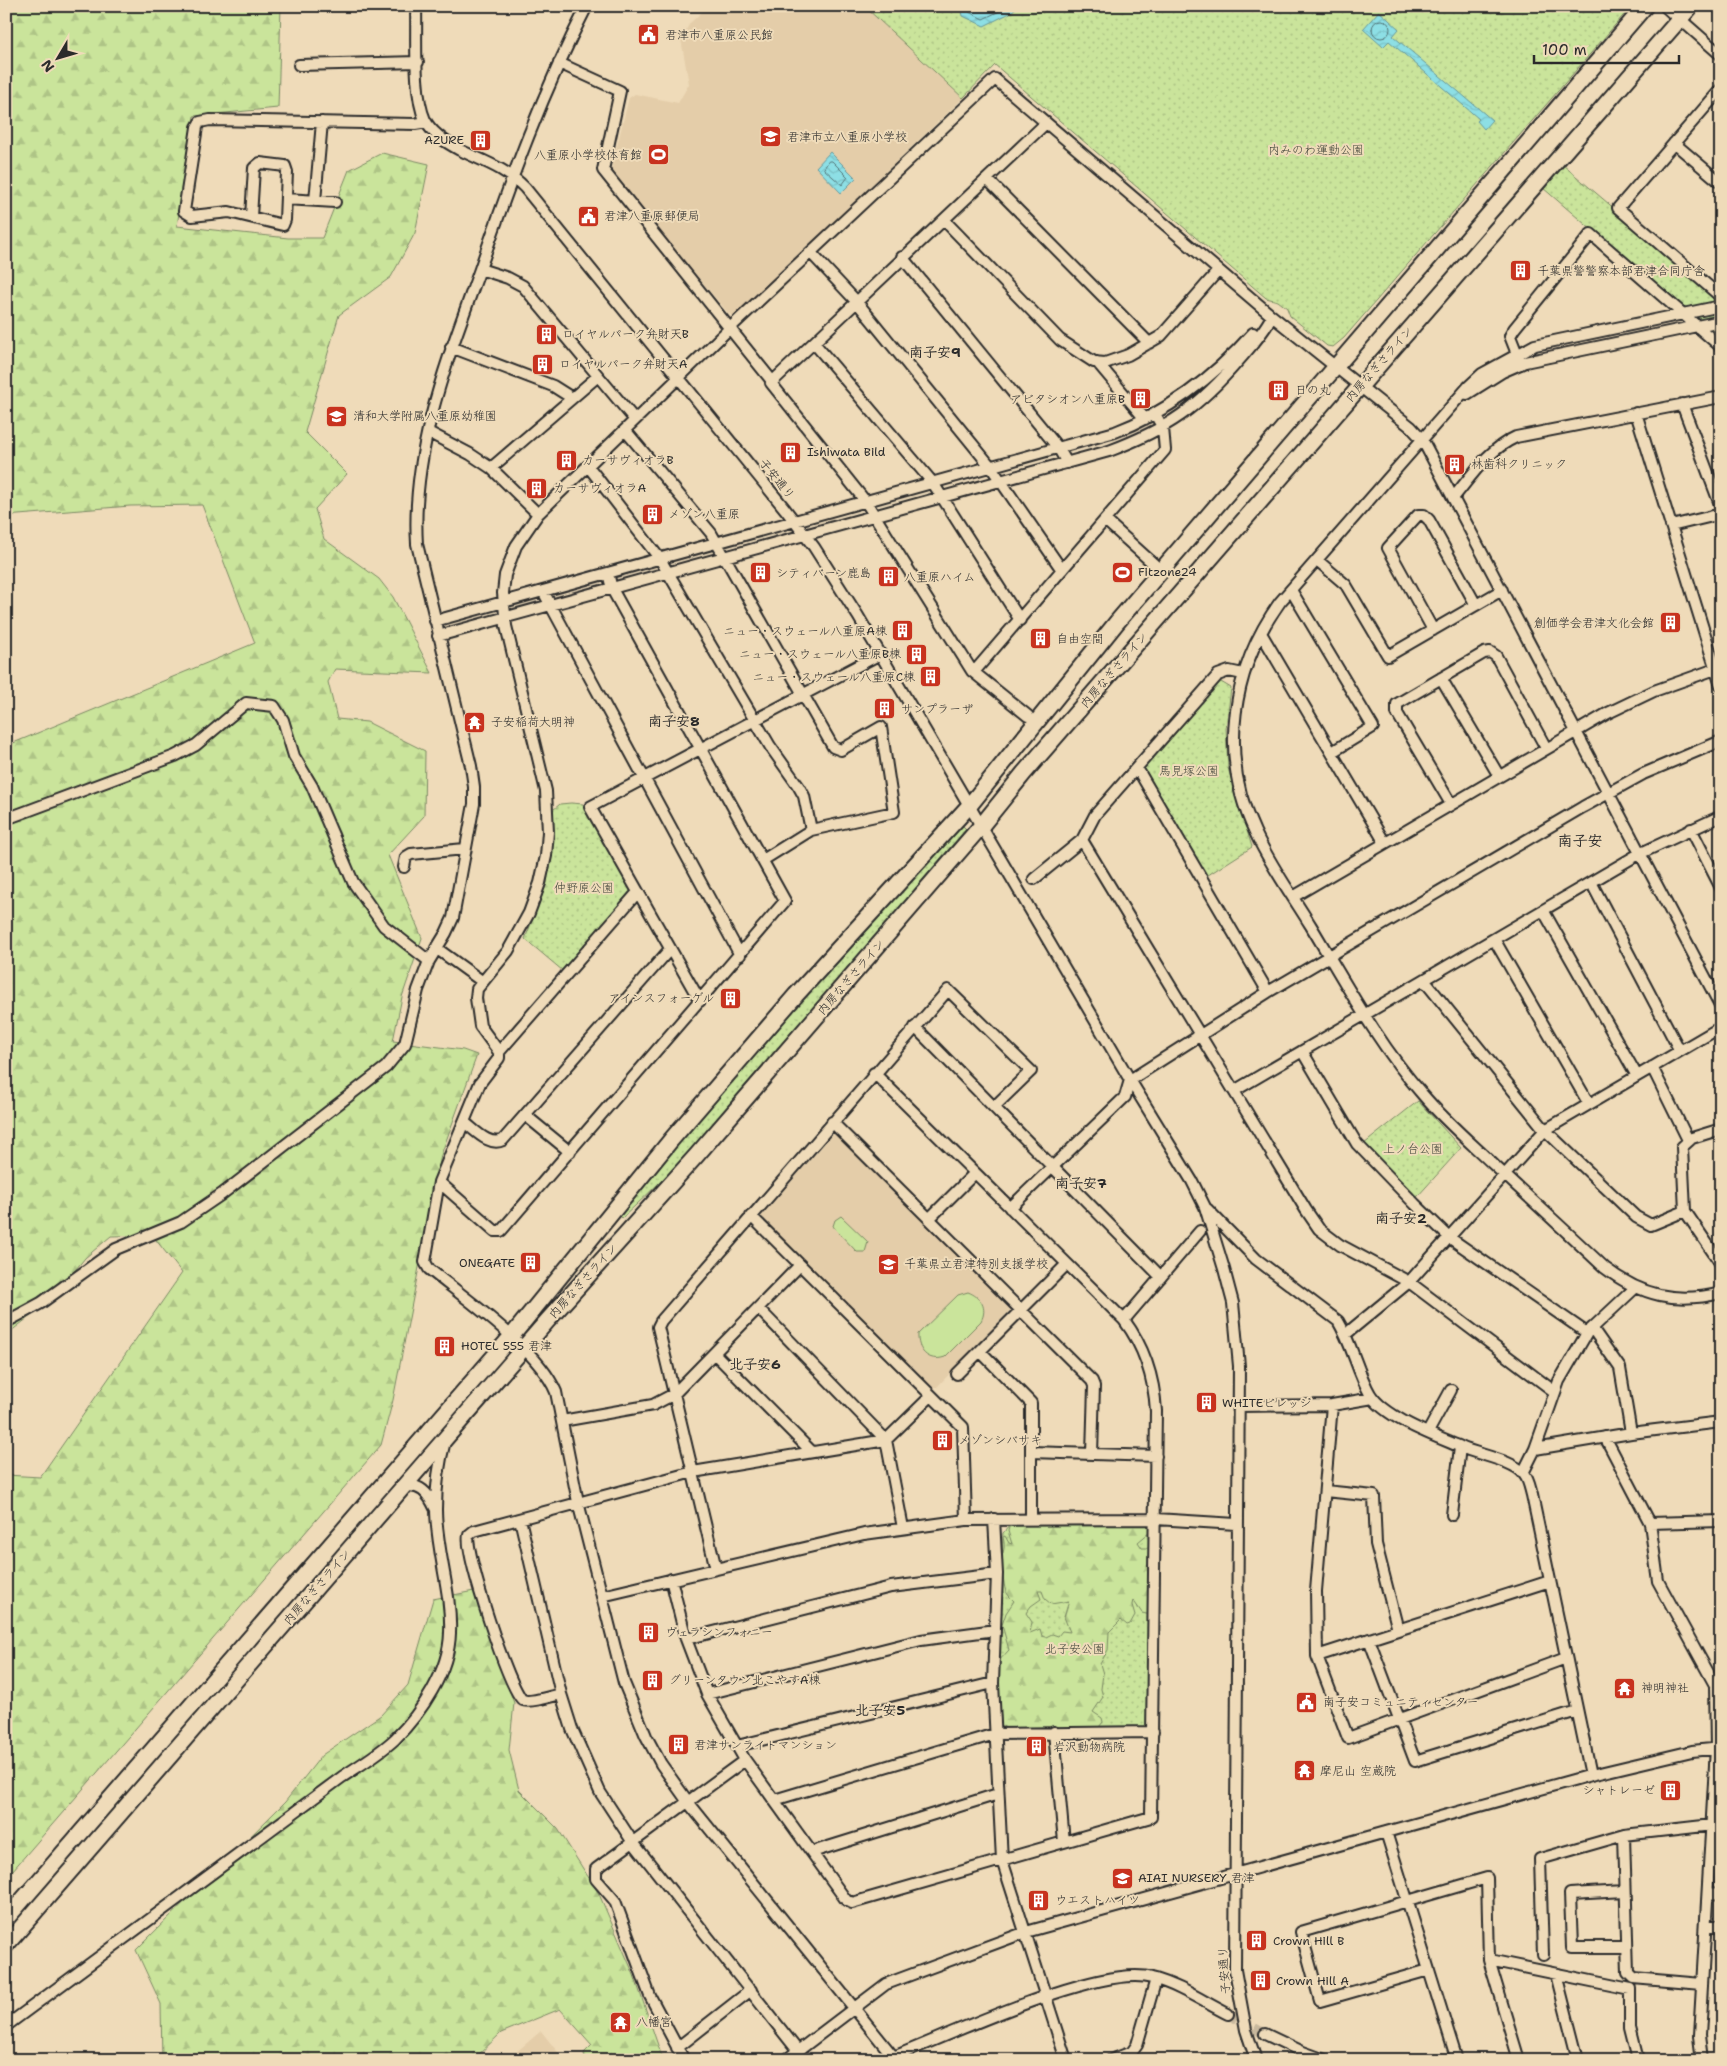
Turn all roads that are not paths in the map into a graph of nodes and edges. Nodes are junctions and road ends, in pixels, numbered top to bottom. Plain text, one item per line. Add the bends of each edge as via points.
1 (416, 6) edge
2 (587, 6) edge
3 (1645, 6) edge
4 (1666, 6) edge
5 (1691, 6) edge
6 (1680, 19) junction
7 (1721, 55) edge
8 (418, 62) junction
9 (559, 63) junction
10 (298, 65) dead end
11 (1721, 89) edge
12 (322, 122) junction
13 (426, 122) junction
14 (1046, 123) junction
15 (1674, 143) junction
16 (513, 176) junction
17 (987, 179) junction
18 (1721, 183) edge
19 (286, 199) junction
20 (315, 201) junction
21 (336, 202) dead end
22 (251, 217) junction
23 (944, 220) junction
24 (811, 253) junction
25 (902, 257) junction
26 (480, 269) junction
27 (1218, 270) junction
28 (1721, 297) edge
29 (856, 301) junction
30 (1721, 306) edge
31 (1683, 314) junction
32 (1272, 316) junction
33 (1721, 321) edge
34 (1697, 326) junction
35 (730, 327) junction
36 (814, 343) junction
37 (1149, 343) junction
38 (1721, 346) edge
39 (450, 347) junction
40 (1516, 354) junction
41 (1097, 362) junction
42 (1521, 364) junction
43 (1334, 366) junction
44 (598, 376) junction
45 (679, 378) junction
46 (772, 381) junction
47 (1359, 386) junction
48 (1721, 397) edge
49 (572, 398) junction
50 (1682, 404) junction
51 (1450, 407) junction
52 (1636, 413) junction
53 (1155, 414) junction
54 (1145, 419) junction
55 (635, 420) junction
56 (1163, 428) junction
57 (625, 430) junction
58 (428, 432) junction
59 (1422, 439) junction
60 (1059, 449) junction
61 (1067, 463) junction
62 (588, 466) junction
63 (991, 467) junction
64 (491, 468) junction
65 (1001, 481) junction
66 (933, 483) junction
67 (943, 497) junction
68 (1454, 497) junction
69 (866, 502) junction
70 (1721, 507) edge
71 (538, 514) junction
72 (1721, 514) edge
73 (875, 516) junction
74 (1105, 520) junction
75 (795, 522) junction
76 (1671, 526) junction
77 (805, 536) junction
78 (718, 543) junction
79 (726, 558) junction
80 (660, 559) junction
81 (1317, 560) junction
82 (1156, 566) dead end
83 (1062, 570) junction
84 (608, 573) junction
85 (669, 573) junction
86 (612, 589) junction
87 (1291, 590) junction
88 (1502, 590) junction
89 (543, 591) junction
90 (504, 602) junction
91 (1476, 605) junction
92 (550, 606) junction
93 (505, 619) junction
94 (1020, 620) junction
95 (435, 621) junction
96 (1433, 630) junction
97 (1260, 633) junction
98 (438, 636) junction
99 (880, 654) junction
100 (1717, 667) edge
101 (974, 672) junction
102 (1243, 674) junction
103 (1442, 678) junction
104 (1721, 686) edge
105 (803, 694) junction
106 (1028, 716) dead end
107 (754, 720) junction
108 (1575, 731) junction
109 (1721, 741) edge
110 (1546, 748) junction
111 (700, 749) junction
112 (1332, 752) junction
113 (1137, 768) junction
114 (1499, 776) junction
115 (643, 779) junction
116 (1607, 794) junction
117 (1451, 804) junction
118 (969, 806) junction
119 (1721, 816) edge
120 (6, 819) edge
121 (982, 825) junction
122 (1691, 829) junction
123 (811, 830) junction
124 (1082, 840) junction
125 (1385, 843) junction
126 (465, 849) junction
127 (1638, 854) junction
128 (763, 860) junction
129 (404, 867) dead end
130 (1034, 879) dead end
131 (1591, 882) junction
132 (1721, 888) edge
133 (638, 892) junction
134 (1293, 897) junction
135 (1543, 910) junction
136 (1494, 939) junction
137 (436, 948) junction
138 (670, 949) junction
139 (740, 955) junction
140 (1329, 955) junction
141 (428, 961) junction
142 (1424, 980) junction
143 (483, 982) junction
144 (1268, 992) junction
145 (700, 1001) junction
146 (1721, 1007) edge
147 (1364, 1014) junction
148 (915, 1027) junction
149 (1721, 1027) edge
150 (1200, 1036) junction
151 (1302, 1051) junction
152 (1680, 1051) junction
153 (499, 1052) junction
154 (1652, 1067) junction
155 (874, 1073) junction
156 (1637, 1076) junction
157 (1130, 1080) junction
158 (1234, 1091) junction
159 (1589, 1104) junction
160 (994, 1108) junction
161 (525, 1114) junction
162 (464, 1122) junction
163 (832, 1122) junction
164 (1721, 1129) edge
165 (1545, 1130) junction
166 (1688, 1140) junction
167 (570, 1152) junction
168 (1052, 1166) junction
169 (975, 1173) junction
170 (1505, 1175) junction
171 (439, 1182) junction
172 (1205, 1207) junction
173 (1010, 1208) junction
174 (1686, 1211) junction
175 (751, 1216) junction
176 (929, 1219) junction
177 (1200, 1231) dead end
178 (1450, 1238) junction
179 (1067, 1264) junction
180 (1721, 1264) edge
181 (800, 1265) junction
182 (1161, 1277) junction
183 (1409, 1282) junction
184 (1635, 1288) junction
185 (1720, 1296) edge
186 (758, 1308) junction
187 (1021, 1310) junction
188 (1124, 1320) junction
189 (6, 1322) edge
190 (1589, 1330) junction
191 (1346, 1334) junction
192 (511, 1337) junction
193 (525, 1349) junction
194 (980, 1351) junction
195 (714, 1353) junction
196 (957, 1374) dead end
197 (1451, 1390) dead end
198 (1555, 1392) junction
199 (674, 1394) junction
200 (931, 1396) junction
201 (1373, 1398) junction
202 (1332, 1405) junction
203 (1239, 1406) junction
204 (562, 1421) junction
205 (1721, 1422) edge
206 (1428, 1432) junction
207 (1631, 1433) junction
208 (1605, 1437) junction
209 (446, 1438) junction
210 (886, 1440) junction
211 (1460, 1447) junction
212 (1535, 1449) junction
213 (812, 1452) junction
214 (1031, 1452) junction
215 (1092, 1454) junction
216 (1156, 1456) junction
217 (693, 1472) junction
218 (1523, 1473) junction
219 (403, 1488) junction
220 (1325, 1491) junction
221 (578, 1502) junction
222 (436, 1510) junction
223 (1452, 1515) dead end
224 (520, 1518) junction
225 (994, 1519) junction
226 (1031, 1519) junction
227 (1156, 1519) junction
228 (966, 1520) junction
229 (1721, 1521) edge
230 (1650, 1523) junction
231 (1236, 1524) junction
232 (903, 1528) junction
233 (716, 1569) junction
234 (997, 1574) junction
235 (671, 1580) junction
236 (1550, 1581) junction
237 (602, 1596) junction
238 (995, 1630) junction
239 (1398, 1630) junction
240 (686, 1639) junction
241 (1369, 1639) junction
242 (1317, 1656) junction
243 (1566, 1658) junction
244 (1716, 1676) edge
245 (993, 1683) junction
246 (561, 1694) junction
247 (707, 1694) junction
248 (1577, 1711) junction
249 (1399, 1719) junction
250 (1054, 1732) junction
251 (1153, 1732) junction
252 (995, 1734) junction
253 (737, 1746) junction
254 (1719, 1748) edge
255 (745, 1760) junction
256 (1591, 1775) junction
257 (998, 1794) junction
258 (774, 1800) junction
259 (688, 1802) junction
260 (1712, 1824) junction
261 (1386, 1832) junction
262 (1624, 1836) junction
263 (632, 1840) junction
264 (1064, 1842) junction
265 (812, 1852) junction
266 (1002, 1860) junction
267 (1234, 1875) junction
268 (1625, 1891) junction
269 (1708, 1894) junction
270 (1721, 1894) edge
271 (1407, 1901) junction
272 (6, 1920) edge
273 (1706, 1926) junction
274 (1721, 1928) edge
275 (1026, 1932) junction
276 (6, 1945) edge
277 (1627, 1947) junction
278 (1542, 1955) dead end
279 (1490, 1960) junction
280 (1429, 1970) junction
281 (1556, 1974) junction
282 (1156, 1979) junction
283 (1702, 1984) junction
284 (751, 1990) junction
285 (1045, 1997) junction
286 (853, 2009) junction
287 (1228, 2014) tunnel mouth
288 (6, 2026) edge
289 (1265, 2034) tunnel mouth
290 (677, 2048) junction
291 (798, 2051) junction
292 (894, 2058) edge
293 (684, 2060) edge
294 (786, 2060) edge
295 (1066, 2060) edge
296 (1111, 2060) edge
297 (1256, 2060) edge
298 (1325, 2060) edge
299 (1457, 2060) edge
300 (1519, 2060) edge
301 (1578, 2060) edge
302 (1638, 2060) edge
303 (1702, 2060) edge

1 - 8 street
2 - 9 street
3 - 43 highway, 内房なぎさライン
4 - 6 main road
5 - 6 highway, 内房なぎさライン
6 - 7 street
6 - 47 highway, 内房なぎさライン
8 - 10 street
8 - 13 street via 420,103
9 - 16 street
9 - 35 street via 620,91 603,170
11 - 15 street
12 - 13 street
12 - 20 street
12 - 22 street via 200,122 184,211 192,216 229,212
13 - 16 street, 子安通り via 443,140
14 - 17 street
14 - 24 street via 994,79
14 - 27 street
15 - 18 street
15 - 28 street via 1618,208
16 - 26 street
16 - 45 street, 子安通り
17 - 23 street
17 - 37 street
19 - 20 street
19 - 22 street via 282,225
19 - 22 street via 286,166 260,163 254,168
20 - 21 street
23 - 25 street
23 - 41 street via 1060,340
24 - 29 street
24 - 35 street
25 - 29 street
25 - 60 street
26 - 39 street
26 - 44 street via 522,286
27 - 32 street
27 - 37 street via 1161,336
29 - 36 street
29 - 63 street
30 - 31 street
31 - 34 street
31 - 40 street via 1535,345
31 - 40 street via 1592,234 1514,329 1510,336
32 - 43 street
32 - 53 street via 1214,373
32 - 56 street via 1265,329 1221,381
33 - 34 street
34 - 38 street
34 - 42 street
35 - 45 street
35 - 46 street
36 - 46 street
36 - 66 street
37 - 41 street via 1128,355 1104,363
39 - 49 street via 553,386
39 - 58 street
40 - 42 street
40 - 51 street via 1482,374
41 - 54 street
42 - 51 street via 1494,377
43 - 47 street
43 - 118 highway, 内房なぎさライン via 1117,622
44 - 49 street
44 - 55 street
45 - 55 street
45 - 75 street, 子安通り
46 - 69 street via 772,387
47 - 59 street via 1412,427
47 - 121 highway, 内房なぎさライン via 1024,772
48 - 50 street
49 - 64 street
50 - 52 street
50 - 70 street
51 - 59 street
52 - 68 street via 1516,437 1505,442 1488,456
52 - 76 street
53 - 54 street
53 - 56 street
54 - 60 street
55 - 57 street
56 - 61 street via 1109,451
56 - 74 street via 1165,450
57 - 62 street
57 - 78 street
58 - 64 street
58 - 95 street via 420,469 415,521 417,544
59 - 68 street
59 - 81 street
60 - 61 street
60 - 63 street
61 - 65 street
62 - 71 street
62 - 80 street
63 - 65 street
63 - 66 street
64 - 71 street
65 - 67 street
65 - 83 street
66 - 67 street
66 - 69 street
67 - 73 street
67 - 94 street
68 - 88 street
69 - 73 street
69 - 75 street
71 - 90 street via 520,538 510,560 504,584
72 - 76 street
73 - 77 street
73 - 101 street
74 - 82 street
74 - 83 street
75 - 77 street, 子安通り
75 - 78 street
76 - 100 street
77 - 79 street
77 - 99 street, 子安通り
78 - 79 street
78 - 80 street
79 - 85 street
79 - 105 street
80 - 84 street
80 - 85 street
81 - 87 street
81 - 96 street via 1346,585 1388,656
83 - 94 street
84 - 86 street
84 - 89 street
85 - 86 street
85 - 107 street
86 - 92 street
86 - 111 street
87 - 97 street
87 - 112 street via 1373,727
88 - 91 street
88 - 108 street
89 - 90 street
89 - 92 street
90 - 93 street
90 - 95 street
91 - 96 street
91 - 96 street via 1429,520 1418,515 1388,548
92 - 93 street
92 - 115 street
93 - 98 street
93 - 143 street via 546,791 548,832 540,883 530,913 508,951
94 - 101 street
95 - 98 street
97 - 102 street
97 - 112 street
98 - 126 street via 474,787
99 - 105 street
99 - 118 street, 子安通り
100 - 104 street
100 - 108 street via 1654,691
101 - 106 street
102 - 113 street via 1229,671 1218,675
102 - 134 street via 1234,718 1238,778 1254,832
103 - 110 street via 1484,653 1494,654
103 - 114 street
103 - 117 street via 1398,704 1396,710
105 - 107 street
105 - 123 street via 832,747 837,750 881,727 894,812
107 - 111 street
107 - 123 street via 801,792
108 - 110 street
108 - 116 street
109 - 116 street via 1643,774
110 - 114 street
111 - 115 street
111 - 128 street
112 - 125 street
113 - 124 street via 1095,815
113 - 144 street
114 - 117 street
115 - 133 street via 590,807
115 - 139 street
116 - 127 street
116 - 140 street
117 - 125 street
118 - 121 street, 子安通り
118 - 192 highway, 内房なぎさライン via 796,995 671,1140
119 - 122 street
120 - 141 street via 175,756 196,745 246,702 274,706 294,756 338,842 353,882 384,926
121 - 157 street, 子安通り
121 - 193 highway, 内房なぎさライン
122 - 127 street
122 - 132 street
123 - 128 street
124 - 130 street
124 - 150 street
125 - 134 street
126 - 129 street via 411,854 406,857
126 - 137 street via 452,918
127 - 131 street
127 - 146 street
128 - 139 street via 785,901
131 - 135 street
131 - 152 street
133 - 138 street
133 - 153 street
134 - 140 street
135 - 136 street
135 - 156 street
136 - 142 street
136 - 159 street
137 - 141 street
137 - 143 street
138 - 145 street
138 - 161 street
139 - 145 street
140 - 144 street
140 - 147 street
141 - 189 street via 406,1044 386,1067 181,1222 116,1249 41,1303
142 - 147 street
142 - 165 street
143 - 153 street via 477,989 476,998 480,1026
144 - 150 street
145 - 167 street
147 - 151 street
147 - 170 street via 1423,1095
148 - 155 street
148 - 160 street
148 - 160 street via 948,990 1030,1071
149 - 152 street
150 - 157 street
150 - 158 street
151 - 158 street
151 - 178 street via 1357,1144
152 - 154 street
153 - 162 street via 499,1058 480,1083
154 - 156 street
154 - 166 street
155 - 163 street
155 - 169 street
156 - 159 street
157 - 168 street via 1125,1097
157 - 172 street, 子安通り via 1192,1180
158 - 183 street via 1319,1229 1340,1245
159 - 165 street
160 - 168 street
161 - 162 street via 498,1142 491,1142
161 - 167 street
162 - 171 street
163 - 175 street
163 - 176 street
164 - 166 street
165 - 170 street
165 - 174 street via 1636,1217 1651,1225
166 - 174 street via 1682,1147
167 - 171 street via 501,1231 495,1231
168 - 173 street
168 - 182 street
169 - 173 street
169 - 176 street
170 - 178 street
170 - 184 street via 1605,1268
171 - 192 street via 425,1262 429,1269
172 - 191 street via 1256,1259 1328,1311
172 - 203 street, 子安通り via 1233,1303
173 - 179 street
174 - 180 street
175 - 181 street
175 - 199 street via 658,1327
176 - 187 street
177 - 182 street
178 - 183 street
178 - 190 street
179 - 187 street
179 - 188 street
181 - 186 street
181 - 200 street
182 - 188 street
183 - 191 street
183 - 198 street
184 - 185 street via 1670,1297
184 - 190 street
186 - 195 street
186 - 210 street
187 - 194 street
187 - 215 street via 1092,1380
188 - 216 street via 1143,1349 1151,1373 1156,1402
190 - 198 street
190 - 207 street via 1620,1368
191 - 201 street
192 - 193 street
192 - 272 highway, 内房なぎさライン
193 - 204 street via 551,1379
193 - 209 highway, 内房なぎさライン
194 - 196 street
194 - 214 street via 1031,1403
195 - 199 street
195 - 213 street
197 - 206 street
198 - 212 street
199 - 204 street via 653,1405
199 - 217 street
200 - 210 street
200 - 228 street via 963,1427
201 - 202 street
201 - 206 street via 1388,1411
202 - 203 street
202 - 220 street
203 - 231 street, 子安通り
204 - 221 street
205 - 207 street
206 - 211 street
207 - 208 street
208 - 212 street
208 - 230 street
209 - 219 highway, 内房なぎさライン
209 - 222 street via 438,1476
210 - 213 street
210 - 232 street
211 - 218 street via 1513,1466
211 - 223 street
212 - 218 street
213 - 217 street
214 - 215 street
214 - 226 street
215 - 216 street
216 - 227 street
217 - 221 street
217 - 233 street
218 - 236 street via 1532,1495
219 - 222 street via 410,1485 425,1491
219 - 276 highway, 内房なぎさライン
220 - 239 street via 1374,1496 1376,1544
220 - 242 street via 1316,1590
221 - 224 street
221 - 237 street
222 - 288 street via 450,1635 436,1683 418,1712 394,1739 370,1758
224 - 246 street
224 - 246 street via 474,1531 467,1538 469,1554 519,1697 526,1701
225 - 226 street
225 - 228 street
225 - 234 street
226 - 227 street
227 - 231 street
227 - 251 street
228 - 232 street
229 - 230 street
230 - 244 street via 1658,1581
231 - 267 street, 子安通り
232 - 233 street
233 - 235 street
234 - 238 street
234 - 240 street via 891,1587
235 - 237 street
235 - 240 street
236 - 239 street
236 - 243 street
237 - 259 street via 615,1654 634,1709 661,1764
238 - 245 street
238 - 247 street via 921,1640
239 - 241 street
240 - 247 street
241 - 242 street
241 - 249 street
242 - 249 street via 1348,1738
243 - 248 street
243 - 249 street
244 - 254 street
245 - 252 street
245 - 253 street
246 - 263 street via 587,1766
247 - 253 street
248 - 249 street via 1415,1761
248 - 256 street
250 - 251 street
250 - 252 street
250 - 264 street
251 - 264 street via 1151,1817
252 - 257 street
252 - 258 street
253 - 255 street
254 - 256 street via 1692,1751
254 - 260 street
255 - 258 street
255 - 259 street
256 - 261 street
257 - 265 street
257 - 266 street
258 - 265 street
259 - 263 street
259 - 286 street
260 - 262 street
260 - 269 street
261 - 267 street
261 - 271 street
262 - 268 street
262 - 278 street via 1540,1859
263 - 284 street
263 - 290 street via 598,1866 596,1879 615,1901 650,1996
264 - 266 street
265 - 266 street via 846,1900 852,1903
266 - 275 street
267 - 275 street
267 - 297 street, 子安通り via 1237,1985
268 - 277 street
268 - 277 street via 1570,1894 1572,1947
269 - 270 street
269 - 273 street
271 - 279 street via 1487,1878
271 - 280 street
271 - 280 street via 1301,1932 1320,2001
273 - 274 street
273 - 283 street
275 - 285 street
275 - 286 street via 886,1984
277 - 283 street via 1628,1973 1633,1978
279 - 281 street
279 - 300 street
280 - 299 street
281 - 301 street
281 - 302 street via 1630,1989 1630,2028
282 - 285 street via 1128,1976 1081,1985
282 - 287 street
282 - 296 street via 1137,2045 1132,2052
283 - 303 street via 1699,2037
284 - 290 street
284 - 291 street
285 - 292 street
285 - 295 street
286 - 291 street
286 - 292 street
289 - 298 street
290 - 293 street
291 - 294 street

